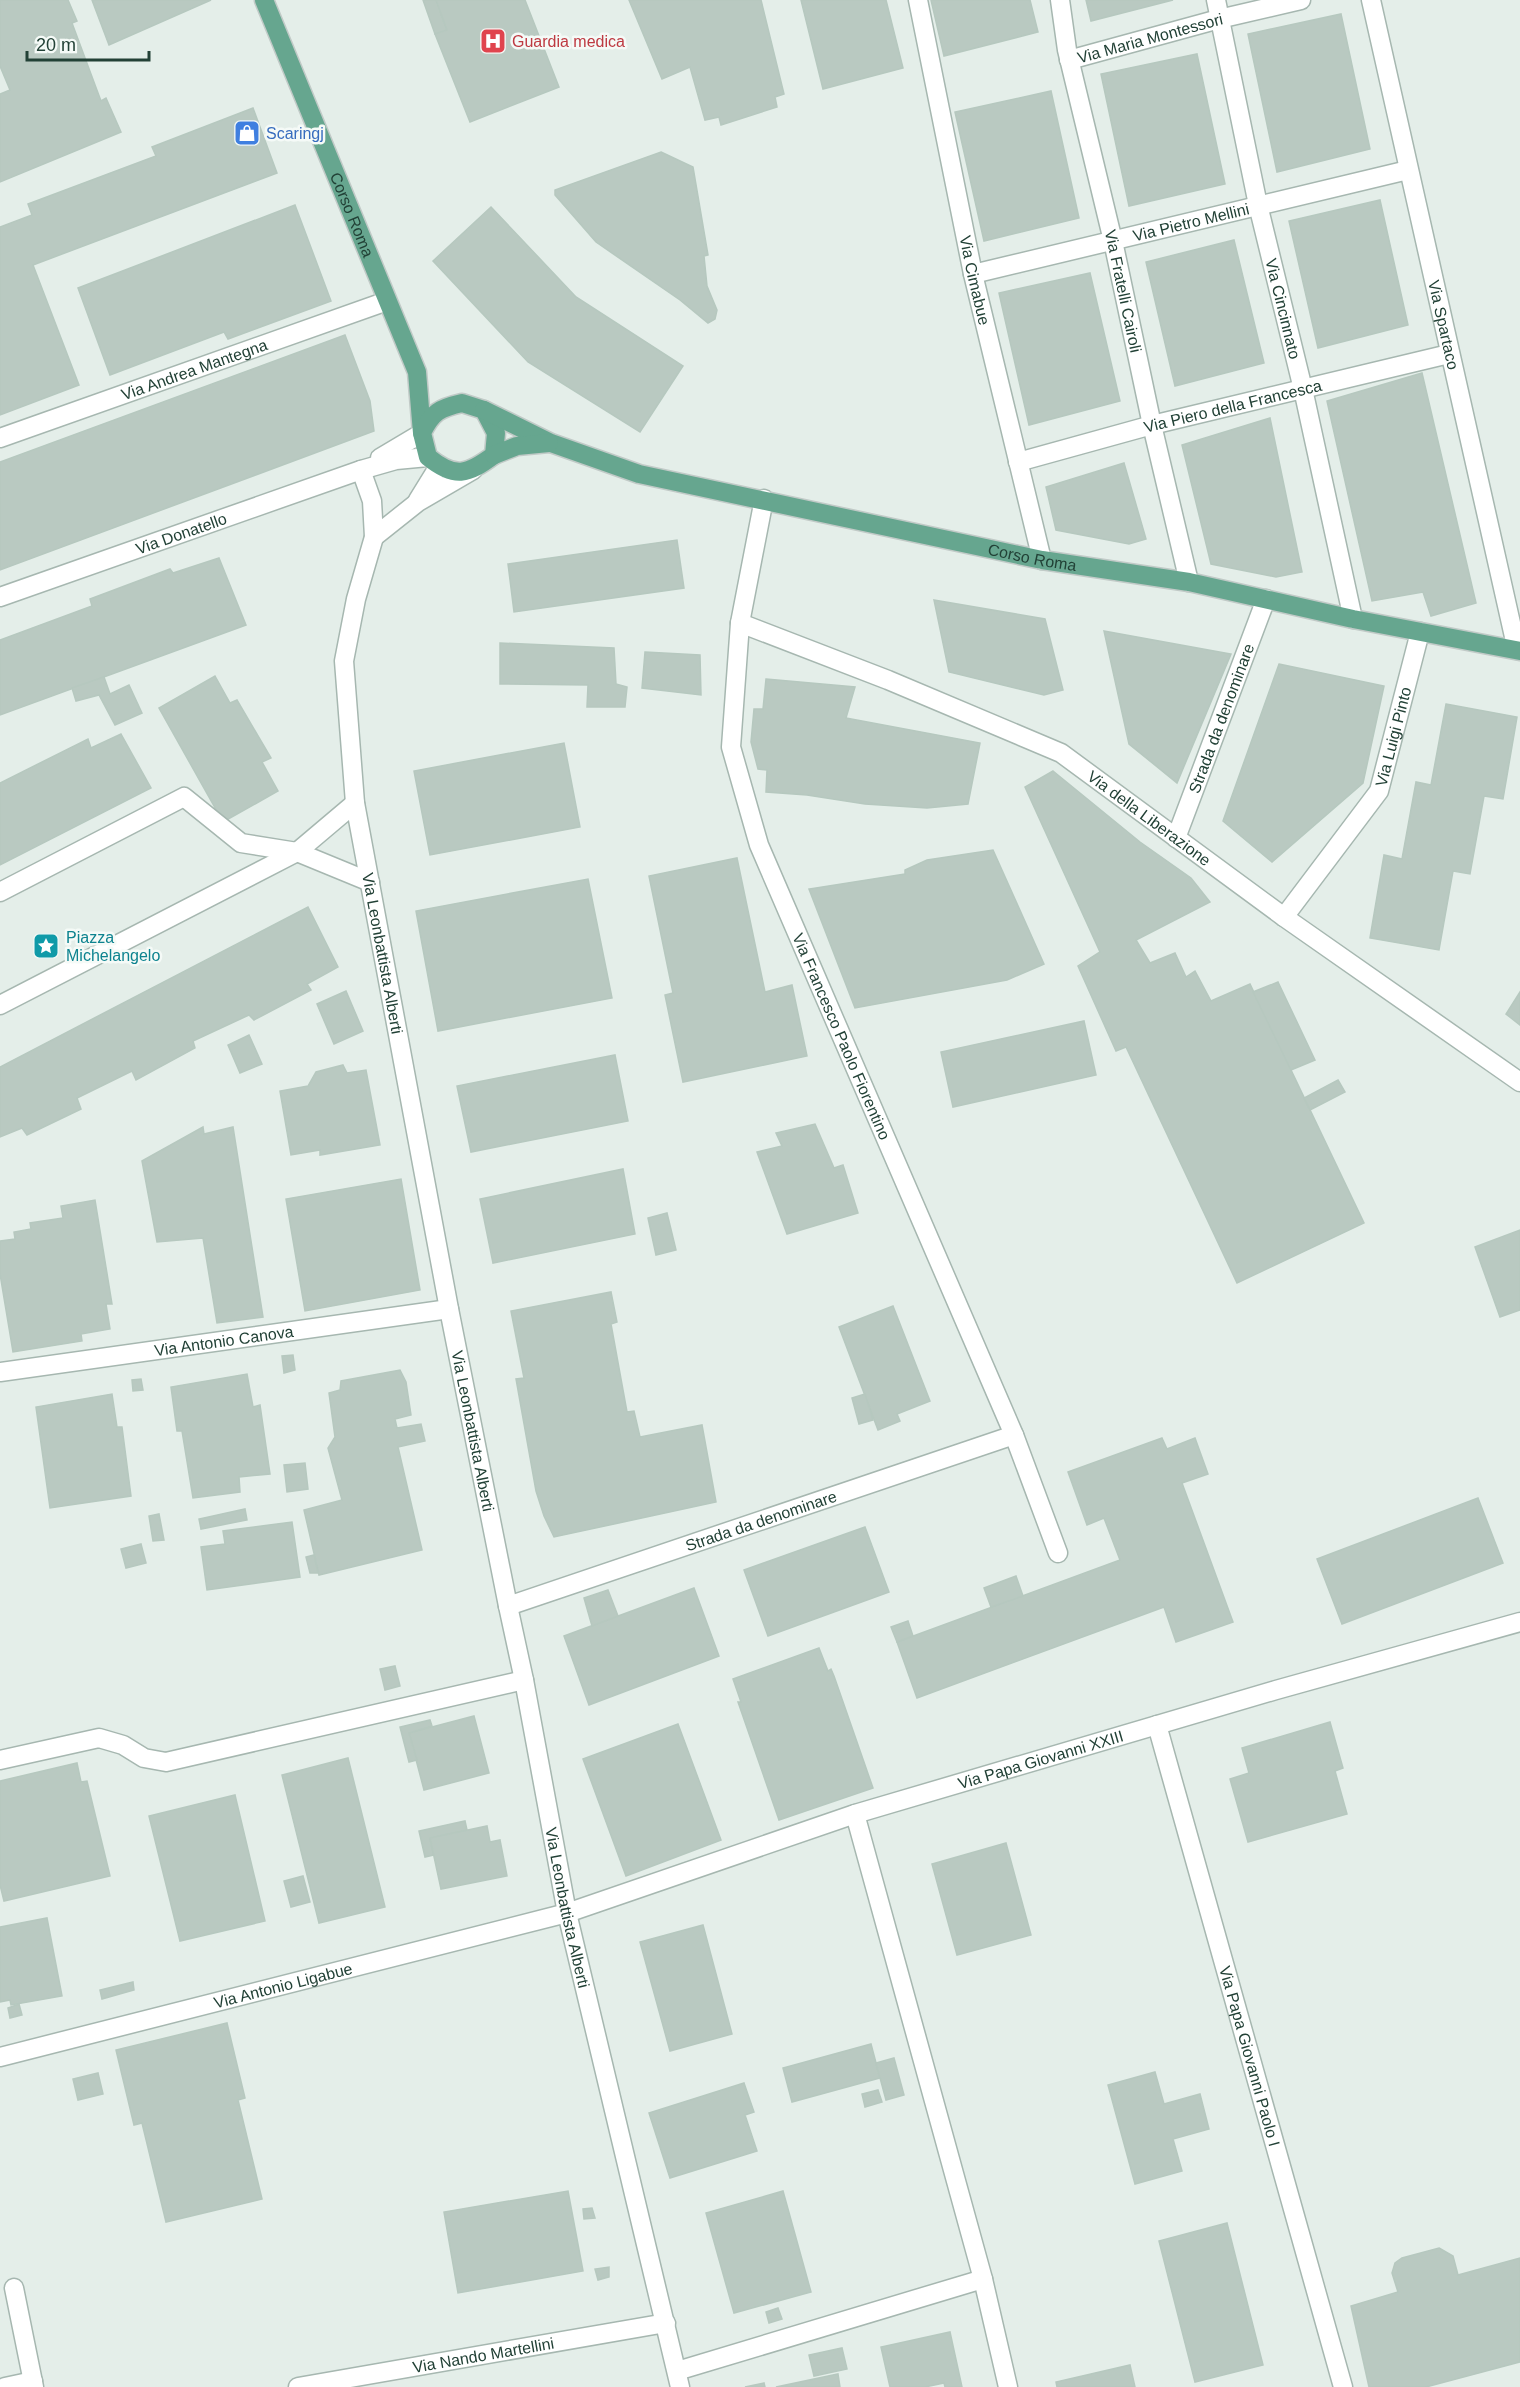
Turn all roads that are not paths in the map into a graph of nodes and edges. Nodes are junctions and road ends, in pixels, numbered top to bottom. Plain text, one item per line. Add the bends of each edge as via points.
1 (264, 0) edge
2 (918, 0) edge
3 (1060, 0) edge
4 (1216, 0) edge
5 (1301, 0) edge
6 (1371, 0) edge
7 (1219, 20) junction
8 (1069, 60) junction
9 (1408, 170) junction
10 (1258, 205) junction
11 (1113, 241) junction
12 (974, 274) junction
13 (387, 301) junction
14 (1449, 354) junction
15 (1303, 388) junction
16 (484, 410) junction
17 (1152, 425) junction
18 (422, 433) junction
19 (0, 438) edge
20 (551, 443) junction
21 (494, 455) junction
22 (433, 461) junction
23 (1018, 462) junction
24 (361, 470) junction
25 (473, 470) junction
26 (764, 499) junction
27 (374, 537) junction
28 (1042, 560) junction
29 (1190, 582) junction
30 (0, 597) edge
31 (1266, 599) junction
32 (1353, 619) junction
33 (740, 623) junction
34 (1420, 632) junction
35 (1518, 650) edge
36 (355, 803) junction
37 (1176, 838) junction
38 (297, 852) junction
39 (370, 882) junction
40 (0, 892) edge
41 (1284, 917) junction
42 (0, 1005) edge
43 (1520, 1082) edge
44 (449, 1309) junction
45 (0, 1372) edge
46 (1014, 1435) junction
47 (1058, 1553) dead end
48 (508, 1606) junction
49 (1520, 1622) edge
50 (524, 1680) junction
51 (1157, 1725) junction
52 (0, 1760) edge
53 (855, 1814) junction
54 (567, 1913) junction
55 (0, 2057) edge
56 (983, 2279) junction
57 (14, 2288) dead end
58 (666, 2323) junction
59 (679, 2379) edge
60 (34, 2384) edge
61 (5, 2387) edge
62 (298, 2387) edge
63 (1008, 2387) edge
64 (1343, 2387) edge

1 - 13 main road, Corso Roma
2 - 12 street, Via Cimabue
3 - 8 street, Via Fratelli Cairoli
4 - 7 street, Via Cincinnato
5 - 7 street, Via Maria Montessori
6 - 9 street, Via Spartaco
7 - 8 street, Via Maria Montessori
7 - 10 street, Via Cincinnato
8 - 11 street, Via Fratelli Cairoli
9 - 10 street, Via Pietro Mellini
9 - 14 street, Via Spartaco
10 - 11 street, Via Pietro Mellini
10 - 15 street, Via Cincinnato
11 - 12 street, Via Pietro Mellini
11 - 17 street, Via Fratelli Cairoli
12 - 23 street, Via Cimabue
13 - 18 main road, Corso Roma via 417,372
13 - 19 street, Via Andrea Mantegna
14 - 15 street, Via Piero della Francesca
14 - 35 street, Via Spartaco
15 - 17 street, Via Piero della Francesca
15 - 32 street, Via Cincinnato
16 - 18 main road via 462,403 444,407 429,418
16 - 20 main road, Corso Roma
16 - 21 main road via 496,433
17 - 23 street, Via Piero della Francesca
17 - 29 street, Via Fratelli Cairoli
18 - 22 main road
18 - 24 street
20 - 21 main road, Corso Roma via 517,446
20 - 26 main road, Corso Roma via 639,474
21 - 25 main road
22 - 24 street via 396,460
22 - 25 main road via 451,472
22 - 27 street via 416,502
23 - 28 street, Via Cimabue
24 - 27 street, Via Leonbattista Alberti via 372,501
24 - 30 street, Via Donatello
25 - 27 street via 418,502
26 - 28 main road, Corso Roma
26 - 33 street, Via Francesco Paolo Fiorentino
27 - 36 street, Via Leonbattista Alberti via 344,661
28 - 29 main road, Corso Roma
29 - 31 main road, Corso Roma
31 - 32 main road, Corso Roma
31 - 37 street, Strada da denominare
32 - 34 main road, Corso Roma
33 - 37 street, Via della Liberazione via 1060,753
33 - 46 street, Via Francesco Paolo Fiorentino via 731,747 759,844
34 - 35 main road, Corso Roma
34 - 41 street, Via Luigi Pinto via 1378,791
36 - 38 street
36 - 39 street, Via Leonbattista Alberti
37 - 41 street, Via della Liberazione
38 - 39 street
38 - 40 street via 241,843 184,797
38 - 42 street
39 - 44 street, Via Leonbattista Alberti
41 - 43 street, Via della Liberazione
44 - 45 street, Via Antonio Canova
44 - 48 street, Via Leonbattista Alberti
46 - 47 street, Via Francesco Paolo Fiorentino
46 - 48 street, Strada da denominare
48 - 50 street, Via Leonbattista Alberti
49 - 51 street, Via Papa Giovanni XXIII
50 - 52 street via 166,1762 144,1758 123,1745 99,1738
50 - 54 street, Via Leonbattista Alberti
51 - 53 street, Via Papa Giovanni XXIII
51 - 64 street, Via Papa Giovanni Paolo I
53 - 54 street, Via Papa Giovanni XXIII
53 - 56 street
54 - 55 street, Via Antonio Ligabue
54 - 58 street, Via Leonbattista Alberti
56 - 59 street
56 - 63 street
57 - 60 street
58 - 59 street, Via Leonbattista Alberti
58 - 62 street, Via Nando Martellini
60 - 61 street

